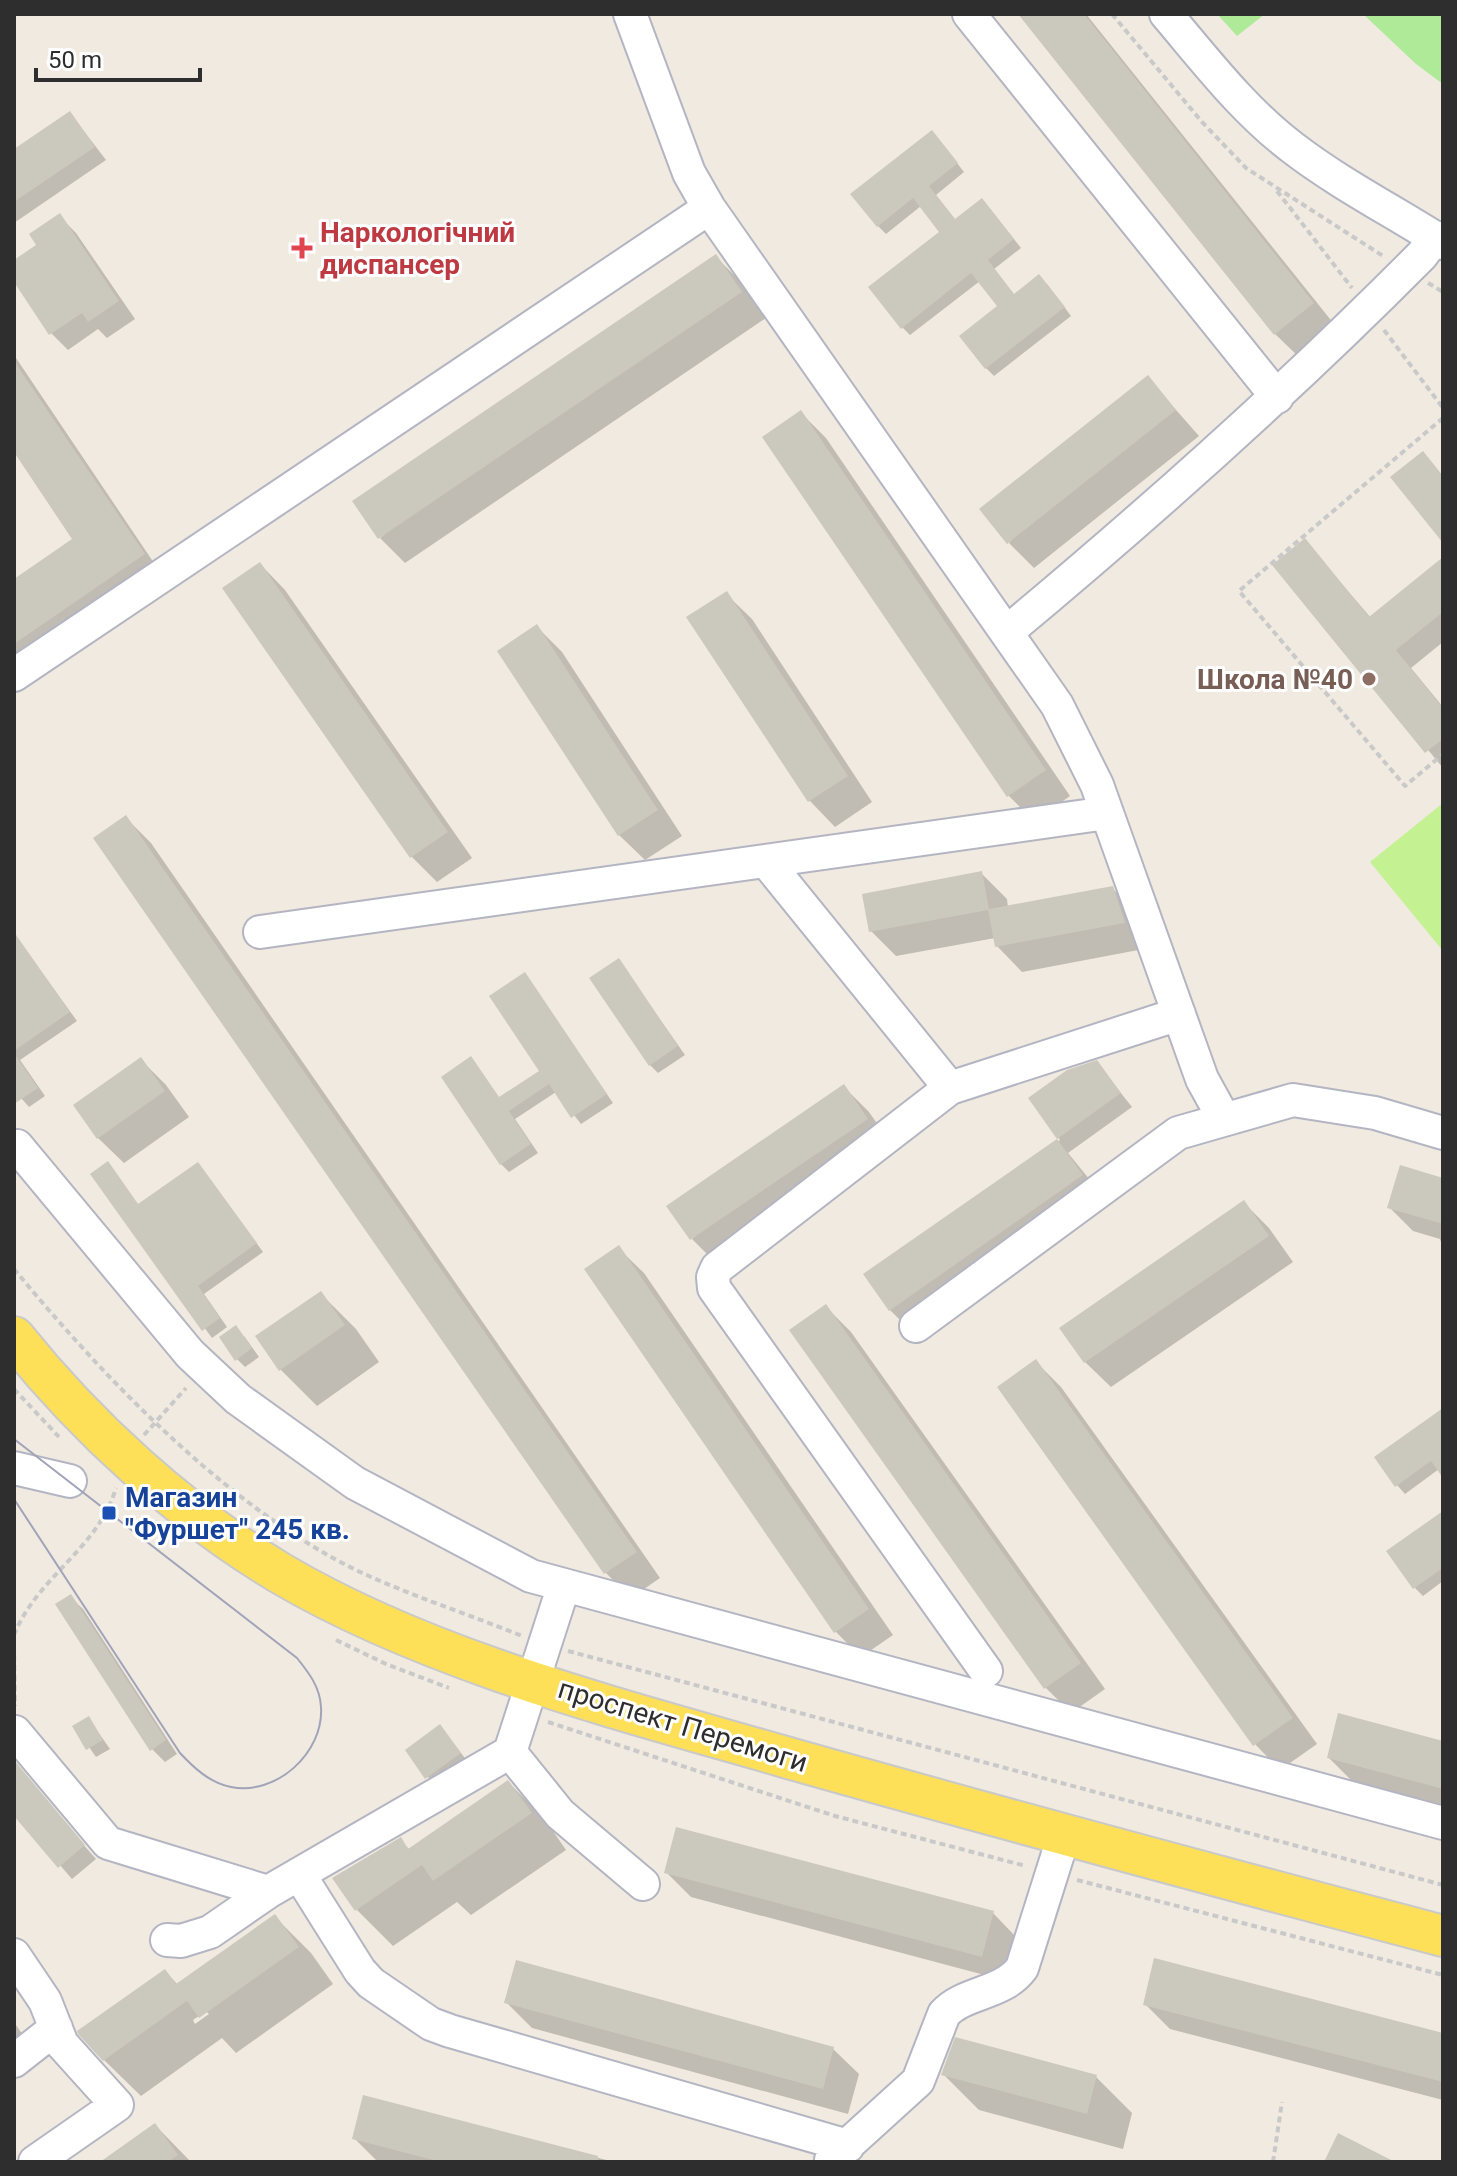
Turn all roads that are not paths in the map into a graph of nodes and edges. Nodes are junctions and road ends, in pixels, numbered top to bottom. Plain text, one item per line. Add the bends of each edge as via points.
1 (630, 14) edge
2 (969, 14) edge
3 (1166, 14) edge
4 (709, 208) junction
5 (1439, 240) edge
6 (1277, 397) junction
7 (1007, 632) junction
8 (14, 675) edge
9 (1107, 813) junction
10 (766, 861) junction
11 (260, 932) dead end
12 (1179, 1014) junction
13 (950, 1088) junction
14 (1224, 1119) junction
15 (1443, 1133) edge
16 (17, 1146) dead end
17 (916, 1326) dead end
18 (14, 1337) edge
19 (14, 1468) edge
20 (70, 1481) dead end
21 (563, 1588) junction
22 (540, 1663) junction
23 (986, 1671) dead end
24 (15, 1732) edge
25 (510, 1752) junction
26 (1443, 1823) edge
27 (1064, 1835) junction
28 (299, 1874) junction
29 (643, 1884) dead end
30 (268, 1892) junction
31 (1443, 1936) edge
32 (167, 1940) dead end
33 (14, 1955) edge
34 (56, 2028) junction
35 (14, 2061) edge
36 (838, 2154) edge
37 (35, 2162) edge

1 - 4 street via 689,173
2 - 6 street
3 - 5 street via 1230,91 1290,146
4 - 7 street
4 - 8 street
5 - 6 street
6 - 7 street
7 - 9 street via 1079,743
9 - 10 street
9 - 12 street
10 - 11 street
10 - 13 street
12 - 13 street
12 - 14 street via 1202,1079
13 - 23 street via 717,1268 713,1277 714,1288
14 - 15 street via 1293,1100 1375,1113
14 - 17 street via 1178,1133 1156,1147
16 - 21 street via 204,1368 290,1438 355,1483 501,1562
18 - 22 main road, проспект Перемоги via 127,1456 220,1533 278,1572 373,1621
19 - 20 street
21 - 22 street
21 - 26 street
22 - 25 street
22 - 27 main road, проспект Перемоги via 670,1724
24 - 30 street via 108,1843
25 - 28 street
25 - 29 street via 560,1814
27 - 31 main road, проспект Перемоги
27 - 36 street via 1022,1968 1004,1986 944,2014 918,2081
28 - 30 street
28 - 36 street via 360,1971 431,2024
30 - 32 street via 210,1932
33 - 34 street
34 - 35 street
34 - 37 street via 81,2068 117,2105

